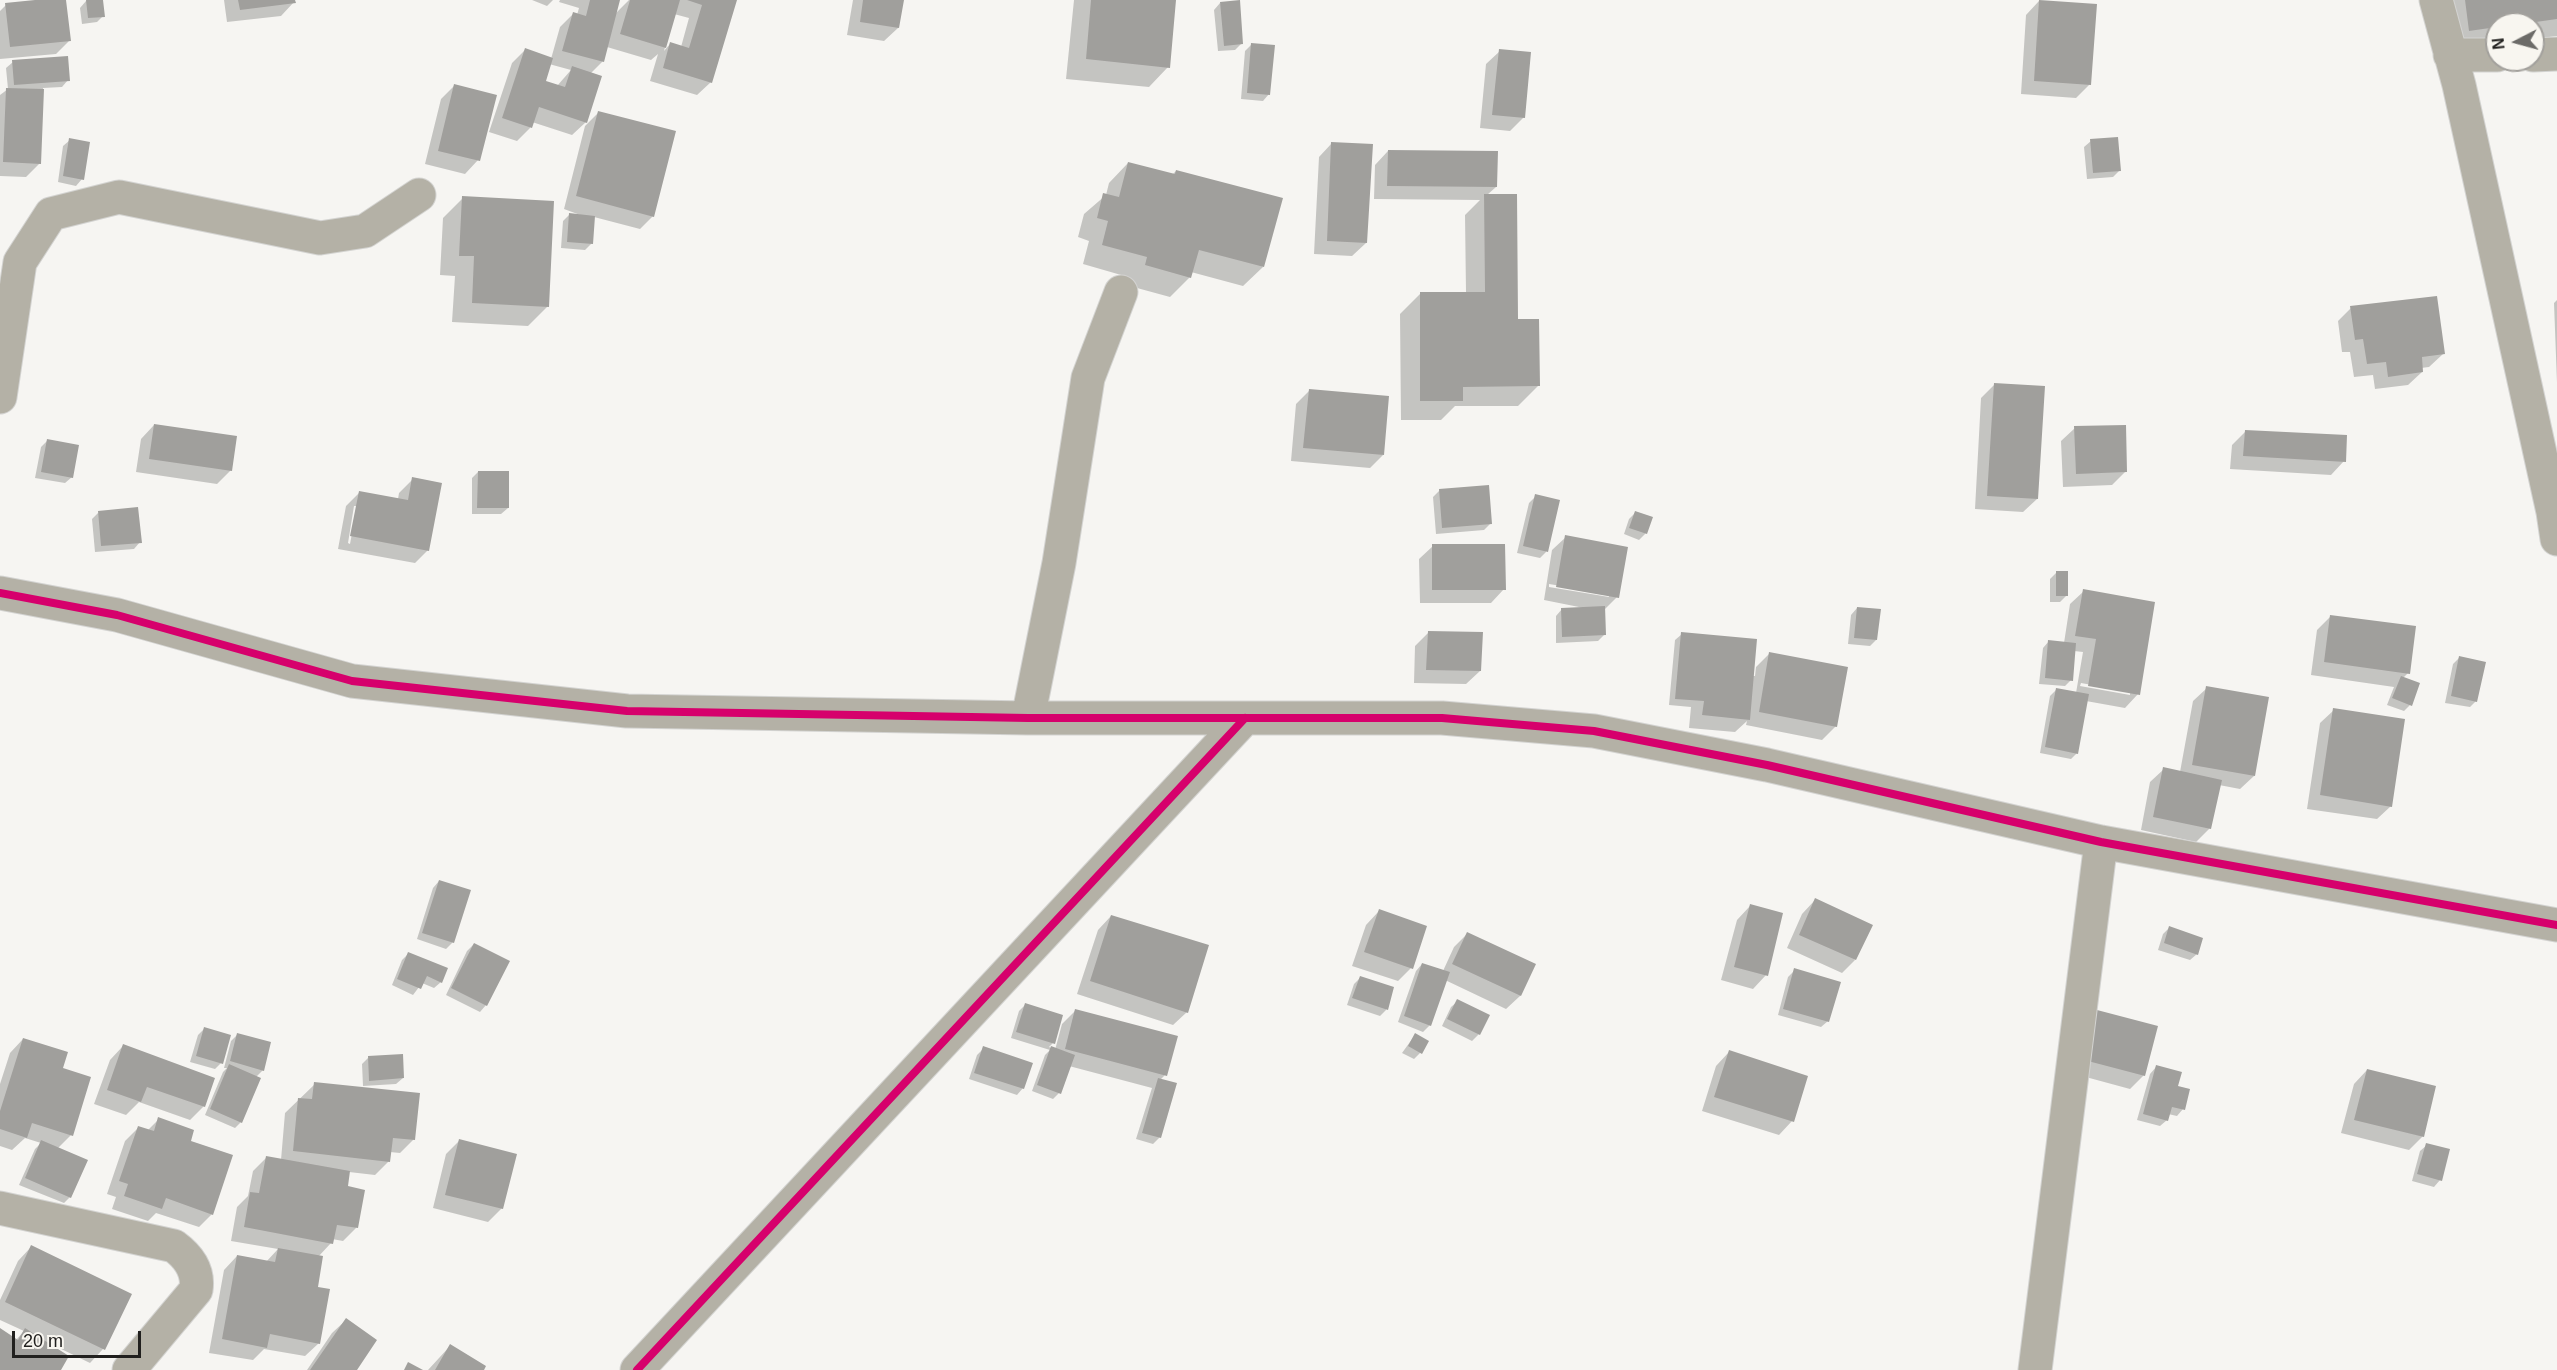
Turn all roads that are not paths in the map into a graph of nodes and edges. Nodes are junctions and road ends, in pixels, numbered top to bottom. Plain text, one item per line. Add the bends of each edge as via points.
1 (2436, 0) edge
2 (2450, 55) junction
3 (2485, 55) edge
4 (419, 195) dead end
5 (1121, 292) dead end
6 (0, 397) edge
7 (2557, 539) edge
8 (0, 593) edge
9 (1028, 718) junction
10 (1245, 718) junction
11 (2101, 842) junction
12 (2557, 925) edge
13 (0, 1208) edge
14 (129, 1370) edge
15 (637, 1370) edge
16 (2035, 1370) edge

1 - 2 street
2 - 3 street
2 - 7 street
4 - 6 street via 365,231 320,238 119,197 51,214 20,262
5 - 9 street via 1088,378 1059,562
8 - 9 street via 117,615 352,681 627,711
9 - 10 street
10 - 11 street via 1442,718 1594,731 1767,765
10 - 15 street
11 - 12 street
11 - 16 street
13 - 14 street via 174,1246 185,1254 198,1279 196,1290

